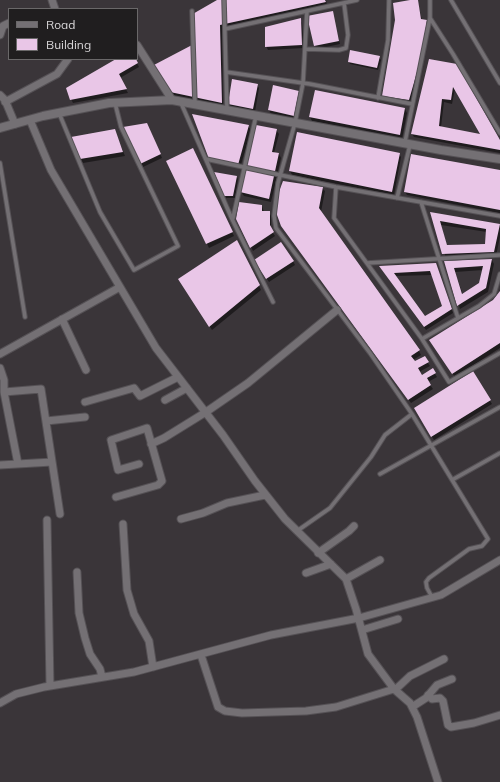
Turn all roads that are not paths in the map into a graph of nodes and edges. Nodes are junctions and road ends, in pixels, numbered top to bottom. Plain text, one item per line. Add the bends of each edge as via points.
1 (224, 0) edge
2 (357, 0) edge
3 (389, 0) edge
4 (430, 0) edge
5 (451, 0) edge
6 (344, 3) junction
7 (192, 11) dead end
8 (307, 11) junction
9 (430, 18) junction
10 (8, 24) edge
11 (224, 29) junction
12 (0, 35) edge
13 (138, 46) edge
14 (305, 49) junction
15 (67, 60) edge
16 (226, 72) junction
17 (303, 83) junction
18 (500, 83) edge
19 (0, 95) edge
20 (378, 98) junction
21 (176, 101) junction
22 (5, 102) junction
23 (114, 102) junction
24 (195, 104) junction
25 (412, 104) junction
26 (227, 110) junction
27 (60, 113) junction
28 (256, 116) junction
29 (30, 120) junction
30 (295, 123) junction
31 (15, 124) junction
32 (0, 128) edge
33 (500, 132) edge
34 (407, 144) junction
35 (206, 159) junction
36 (500, 159) edge
37 (0, 163) edge
38 (244, 166) junction
39 (281, 174) junction
40 (336, 186) junction
41 (397, 198) junction
42 (421, 202) junction
43 (500, 216) edge
44 (232, 219) junction
45 (500, 255) edge
46 (439, 259) junction
47 (366, 263) junction
48 (500, 274) edge
49 (120, 287) junction
50 (273, 302) dead end
51 (337, 310) junction
52 (25, 317) dead end
53 (458, 318) junction
54 (62, 319) junction
55 (422, 339) junction
56 (500, 353) edge
57 (0, 354) edge
58 (0, 368) edge
59 (86, 370) dead end
60 (178, 376) junction
61 (187, 388) junction
62 (4, 392) junction
63 (165, 400) dead end
64 (85, 402) dead end
65 (500, 407) edge
66 (206, 412) junction
67 (412, 414) junction
68 (85, 417) dead end
69 (46, 421) junction
70 (151, 444) junction
71 (431, 445) junction
72 (500, 453) edge
73 (52, 462) junction
74 (18, 464) junction
75 (139, 464) dead end
76 (0, 465) edge
77 (380, 474) dead end
78 (452, 480) junction
79 (266, 494) junction
80 (116, 497) dead end
81 (60, 514) dead end
82 (181, 519) dead end
83 (47, 520) dead end
84 (123, 524) dead end
85 (354, 526) dead end
86 (297, 531) junction
87 (318, 553) junction
88 (380, 560) dead end
89 (500, 560) edge
90 (331, 564) junction
91 (77, 572) dead end
92 (306, 574) dead end
93 (346, 579) junction
94 (432, 597) junction
95 (359, 618) junction
96 (398, 619) dead end
97 (362, 630) junction
98 (201, 655) junction
99 (444, 659) dead end
100 (153, 667) junction
101 (102, 677) junction
102 (452, 679) dead end
103 (50, 686) junction
104 (394, 690) junction
105 (428, 695) junction
106 (0, 703) edge
107 (412, 707) junction
108 (500, 714) edge
109 (438, 782) edge

1 - 11 lane
2 - 6 lane
3 - 20 lane via 388,40
4 - 9 lane
5 - 18 lane
6 - 8 lane
6 - 14 lane via 348,35 346,48
7 - 24 lane
8 - 11 lane
8 - 14 lane
9 - 25 lane
9 - 33 lane
10 - 12 street via 3,26
11 - 16 lane
13 - 21 street
14 - 17 lane
15 - 22 street via 57,74
16 - 17 lane
16 - 26 lane
17 - 20 lane
17 - 30 lane
19 - 22 street
20 - 25 lane
21 - 23 street
21 - 24 street
21 - 35 lane
22 - 31 street
23 - 27 street
23 - 27 lane via 121,127 178,246 134,270 100,212
24 - 26 street
25 - 34 lane
26 - 28 street
27 - 29 street
28 - 30 street
28 - 38 lane
29 - 31 street
29 - 49 street via 51,170
30 - 34 street
30 - 39 lane
31 - 32 street
34 - 36 street
34 - 41 lane
35 - 38 lane
35 - 44 lane
37 - 52 lane
38 - 39 lane
38 - 44 lane
39 - 40 lane
39 - 51 lane via 274,216 276,228
40 - 41 lane
40 - 47 lane via 334,218
41 - 42 lane
42 - 43 lane
42 - 46 lane
44 - 50 lane
45 - 46 lane
46 - 47 lane
46 - 53 lane
47 - 55 lane
48 - 53 lane via 494,294
49 - 54 street
49 - 60 street via 156,348
51 - 66 street via 248,383
51 - 67 lane
53 - 55 lane
54 - 57 street
54 - 59 street
55 - 56 lane via 449,382
58 - 62 street
60 - 61 street
60 - 64 street via 140,396 134,388
61 - 63 street
61 - 66 street
62 - 69 street via 40,388
62 - 74 street
65 - 71 lane
66 - 70 street
66 - 79 street
67 - 71 lane
67 - 86 lane via 385,434 330,508
68 - 69 street
69 - 73 street
70 - 75 street via 147,428 111,440 118,470
70 - 80 street via 162,481 158,485
71 - 77 lane
71 - 78 lane
72 - 78 lane
73 - 74 street
73 - 81 street
74 - 76 street
78 - 94 lane via 488,539 482,546 469,549 429,578 426,582
79 - 82 street via 227,503
79 - 86 street
83 - 103 street
84 - 100 street via 128,590 134,614 149,641
85 - 87 street
86 - 87 street
87 - 90 street
88 - 93 street
89 - 94 street via 441,595
90 - 92 street
90 - 93 street
91 - 101 street via 79,613 87,648
93 - 95 street
94 - 95 street
95 - 97 street
95 - 98 street via 271,635
96 - 97 street
97 - 104 street via 368,654
98 - 100 street
98 - 104 street via 218,707 225,712 306,711 336,707
99 - 104 street via 410,676
100 - 101 street
101 - 103 street
102 - 105 street via 440,683
103 - 106 street via 16,694
104 - 107 street
105 - 107 street
105 - 108 street via 432,699 440,698 443,701 448,725 451,727 474,723
107 - 109 street via 427,744

